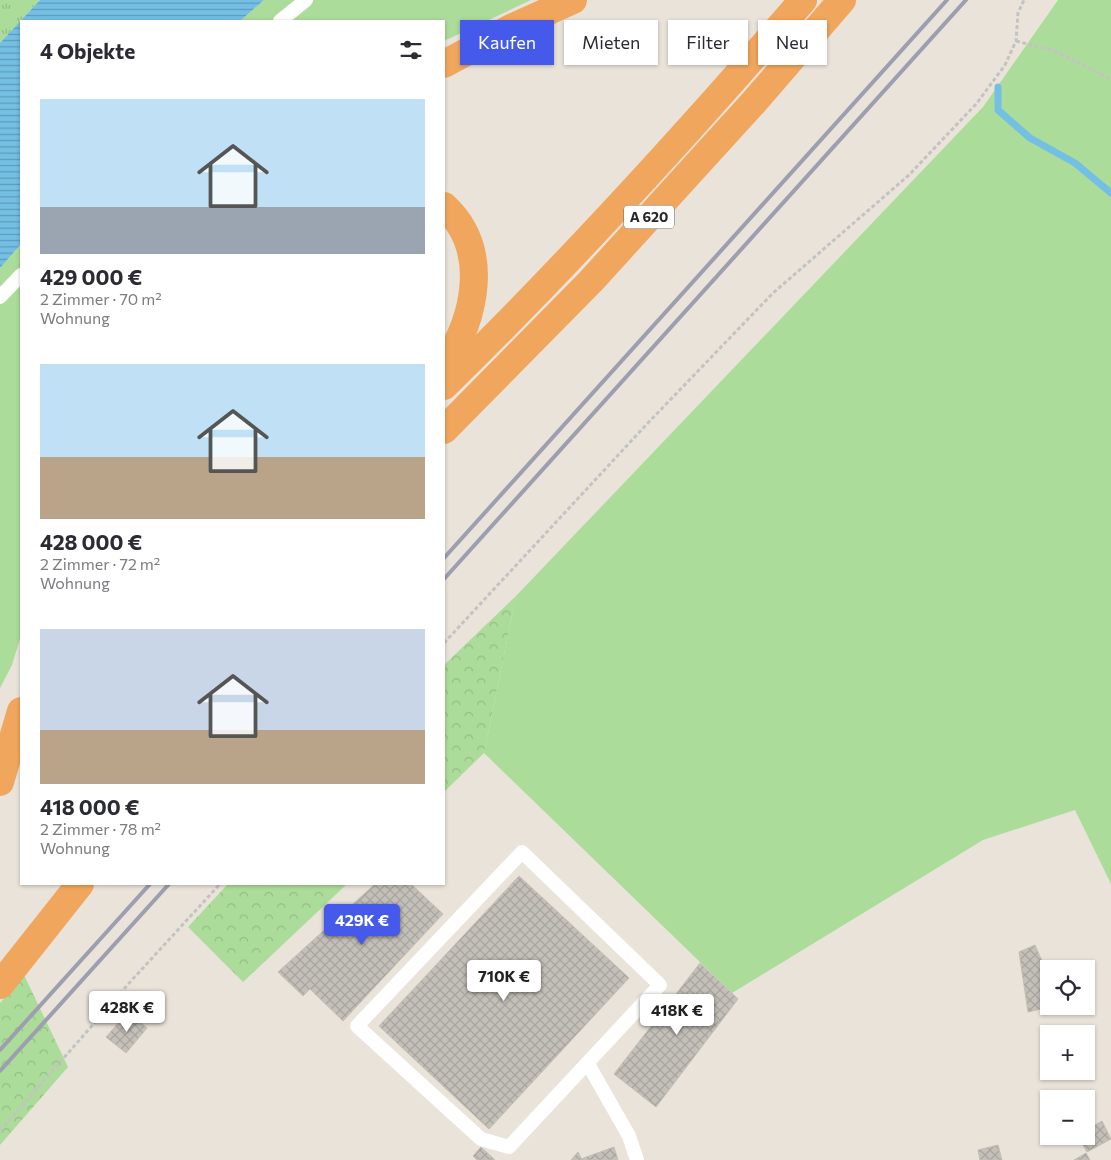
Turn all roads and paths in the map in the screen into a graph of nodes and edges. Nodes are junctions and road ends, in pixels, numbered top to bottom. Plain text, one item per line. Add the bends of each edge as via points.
1 (306, 0) edge
2 (573, 0) edge
3 (803, 0) edge
4 (842, 0) edge
5 (1024, 0) edge
6 (281, 20) edge
7 (1016, 41) junction
8 (445, 63) edge
9 (1111, 79) edge
10 (445, 207) edge
11 (20, 277) edge
12 (0, 297) edge
13 (445, 363) edge
14 (445, 385) edge
15 (445, 429) edge
16 (445, 642) edge
17 (20, 714) edge
18 (20, 740) edge
19 (0, 754) edge
20 (20, 779) edge
21 (0, 782) edge
22 (0, 793) edge
23 (79, 885) edge
24 (219, 885) edge
25 (0, 985) edge
26 (588, 1064) junction
27 (0, 1131) edge
28 (637, 1160) edge

1 - 6 lane
2 - 8 highway
3 - 14 highway, A 620 via 567,262
4 - 15 highway, A 620 via 591,281
5 - 7 path via 1018,14
7 - 9 path via 1055,51
7 - 16 path via 1006,65 964,118 909,175 773,293
10 - 13 highway via 466,236 475,273 469,314
11 - 12 lane
17 - 21 highway
18 - 19 highway
20 - 22 highway
23 - 25 highway
24 - 27 path via 130,980
26 - 26 lane via 509,1147 481,1139 356,1026 522,852 660,985
26 - 28 lane via 629,1136

